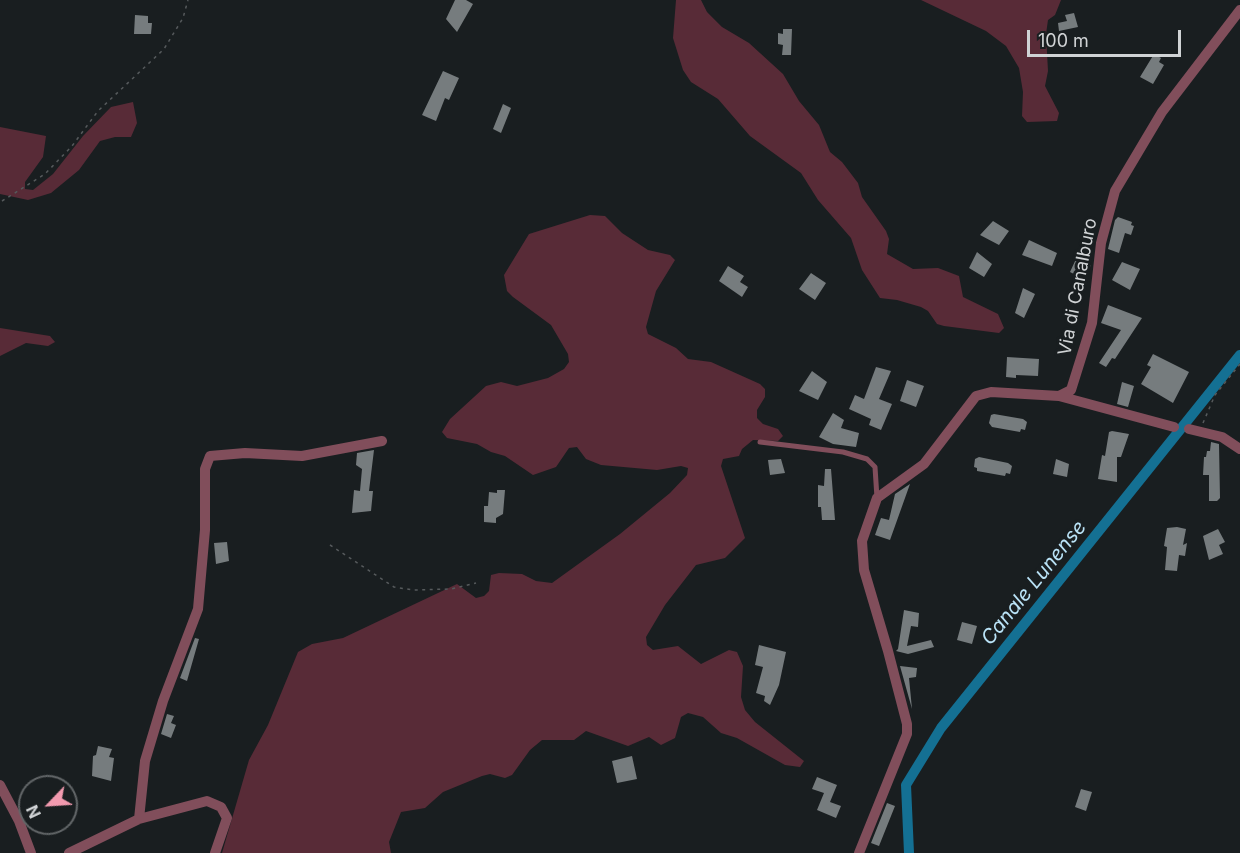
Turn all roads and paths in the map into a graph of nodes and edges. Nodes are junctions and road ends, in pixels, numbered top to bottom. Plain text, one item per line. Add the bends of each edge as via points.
1 (188, 0) edge
2 (1240, 10) edge
3 (2, 201) dead end
4 (1240, 364) edge
5 (1059, 396) junction
6 (1174, 427) dead end
7 (1194, 430) joint
8 (382, 441) dead end
9 (760, 442) dead end
10 (1240, 449) edge
11 (877, 498) junction
12 (330, 545) dead end
13 (476, 583) dead end
14 (0, 785) edge
15 (139, 819) junction
16 (31, 853) edge
17 (69, 853) edge
18 (215, 853) edge
19 (859, 853) edge

1 - 3 path via 183,18 164,49 98,111 45,174
2 - 5 street, Via di Canalburo via 1162,112 1115,191 1101,243 1092,323 1075,384
4 - 7 path
5 - 6 street
5 - 11 street via 992,392 976,396 924,464
7 - 10 street via 1222,437
8 - 15 street via 303,456 210,456 205,469 205,530 198,609 145,760
9 - 11 lane via 843,452 867,459 875,467
11 - 19 street via 862,541 864,570 907,734
12 - 13 path via 394,587 450,589
14 - 16 street
15 - 17 street
15 - 18 street via 207,801 214,803 227,818

